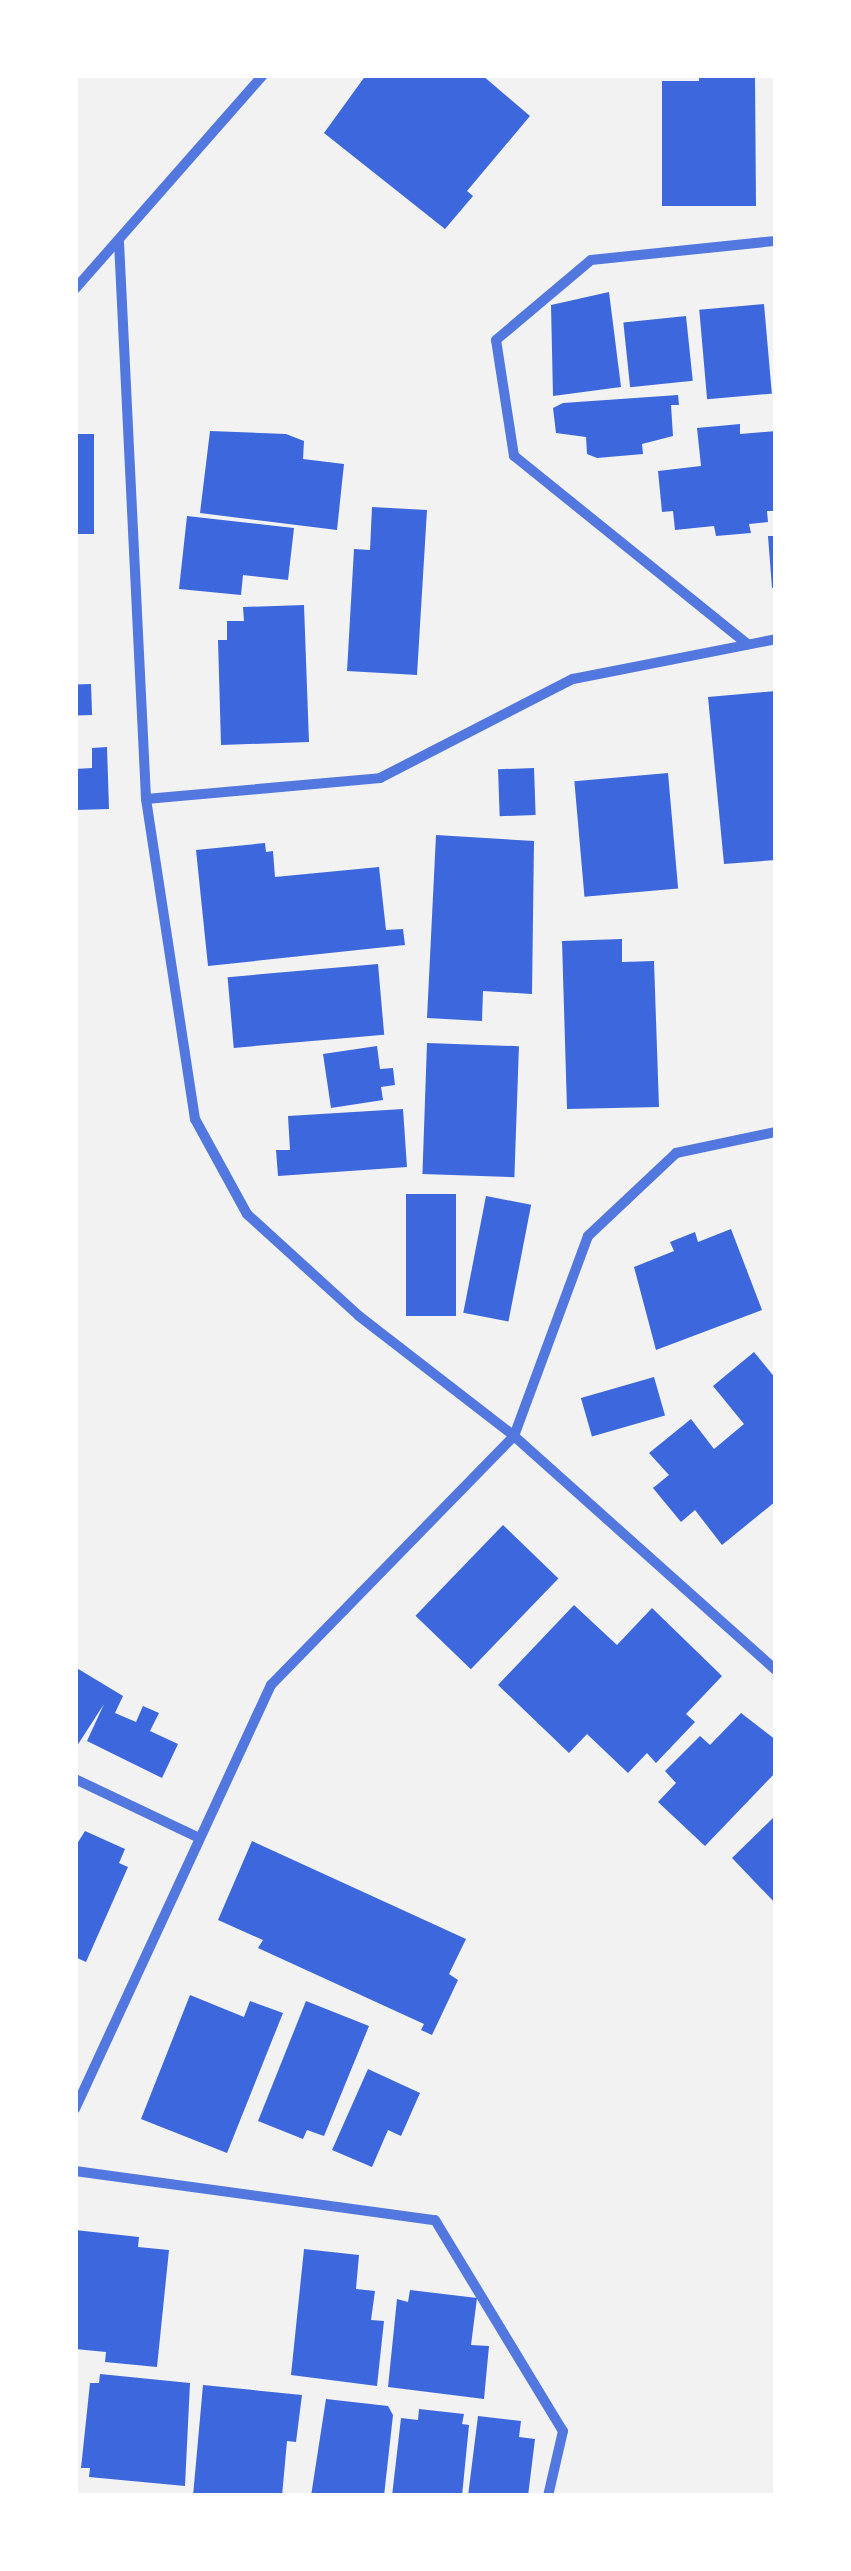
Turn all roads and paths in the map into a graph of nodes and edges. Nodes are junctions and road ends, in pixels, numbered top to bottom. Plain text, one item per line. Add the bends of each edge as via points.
1 (263, 75) edge
2 (776, 241) edge
3 (119, 242) junction
4 (75, 289) edge
5 (776, 639) edge
6 (746, 643) junction
7 (146, 799) junction
8 (776, 1132) edge
9 (514, 1436) junction
10 (776, 1670) edge
11 (75, 1779) edge
12 (199, 1838) junction
13 (75, 2110) edge
14 (75, 2171) edge
15 (548, 2496) edge

1 - 3 street
2 - 6 street via 591,260 496,340 514,456
3 - 4 street
3 - 7 street
5 - 6 street
6 - 7 street via 573,679 380,778
7 - 9 street via 195,1119 246,1214 358,1316
8 - 9 street via 676,1153 588,1236
9 - 10 street
9 - 12 street via 271,1685
11 - 12 street
12 - 13 street
14 - 15 street via 434,2220 564,2431

